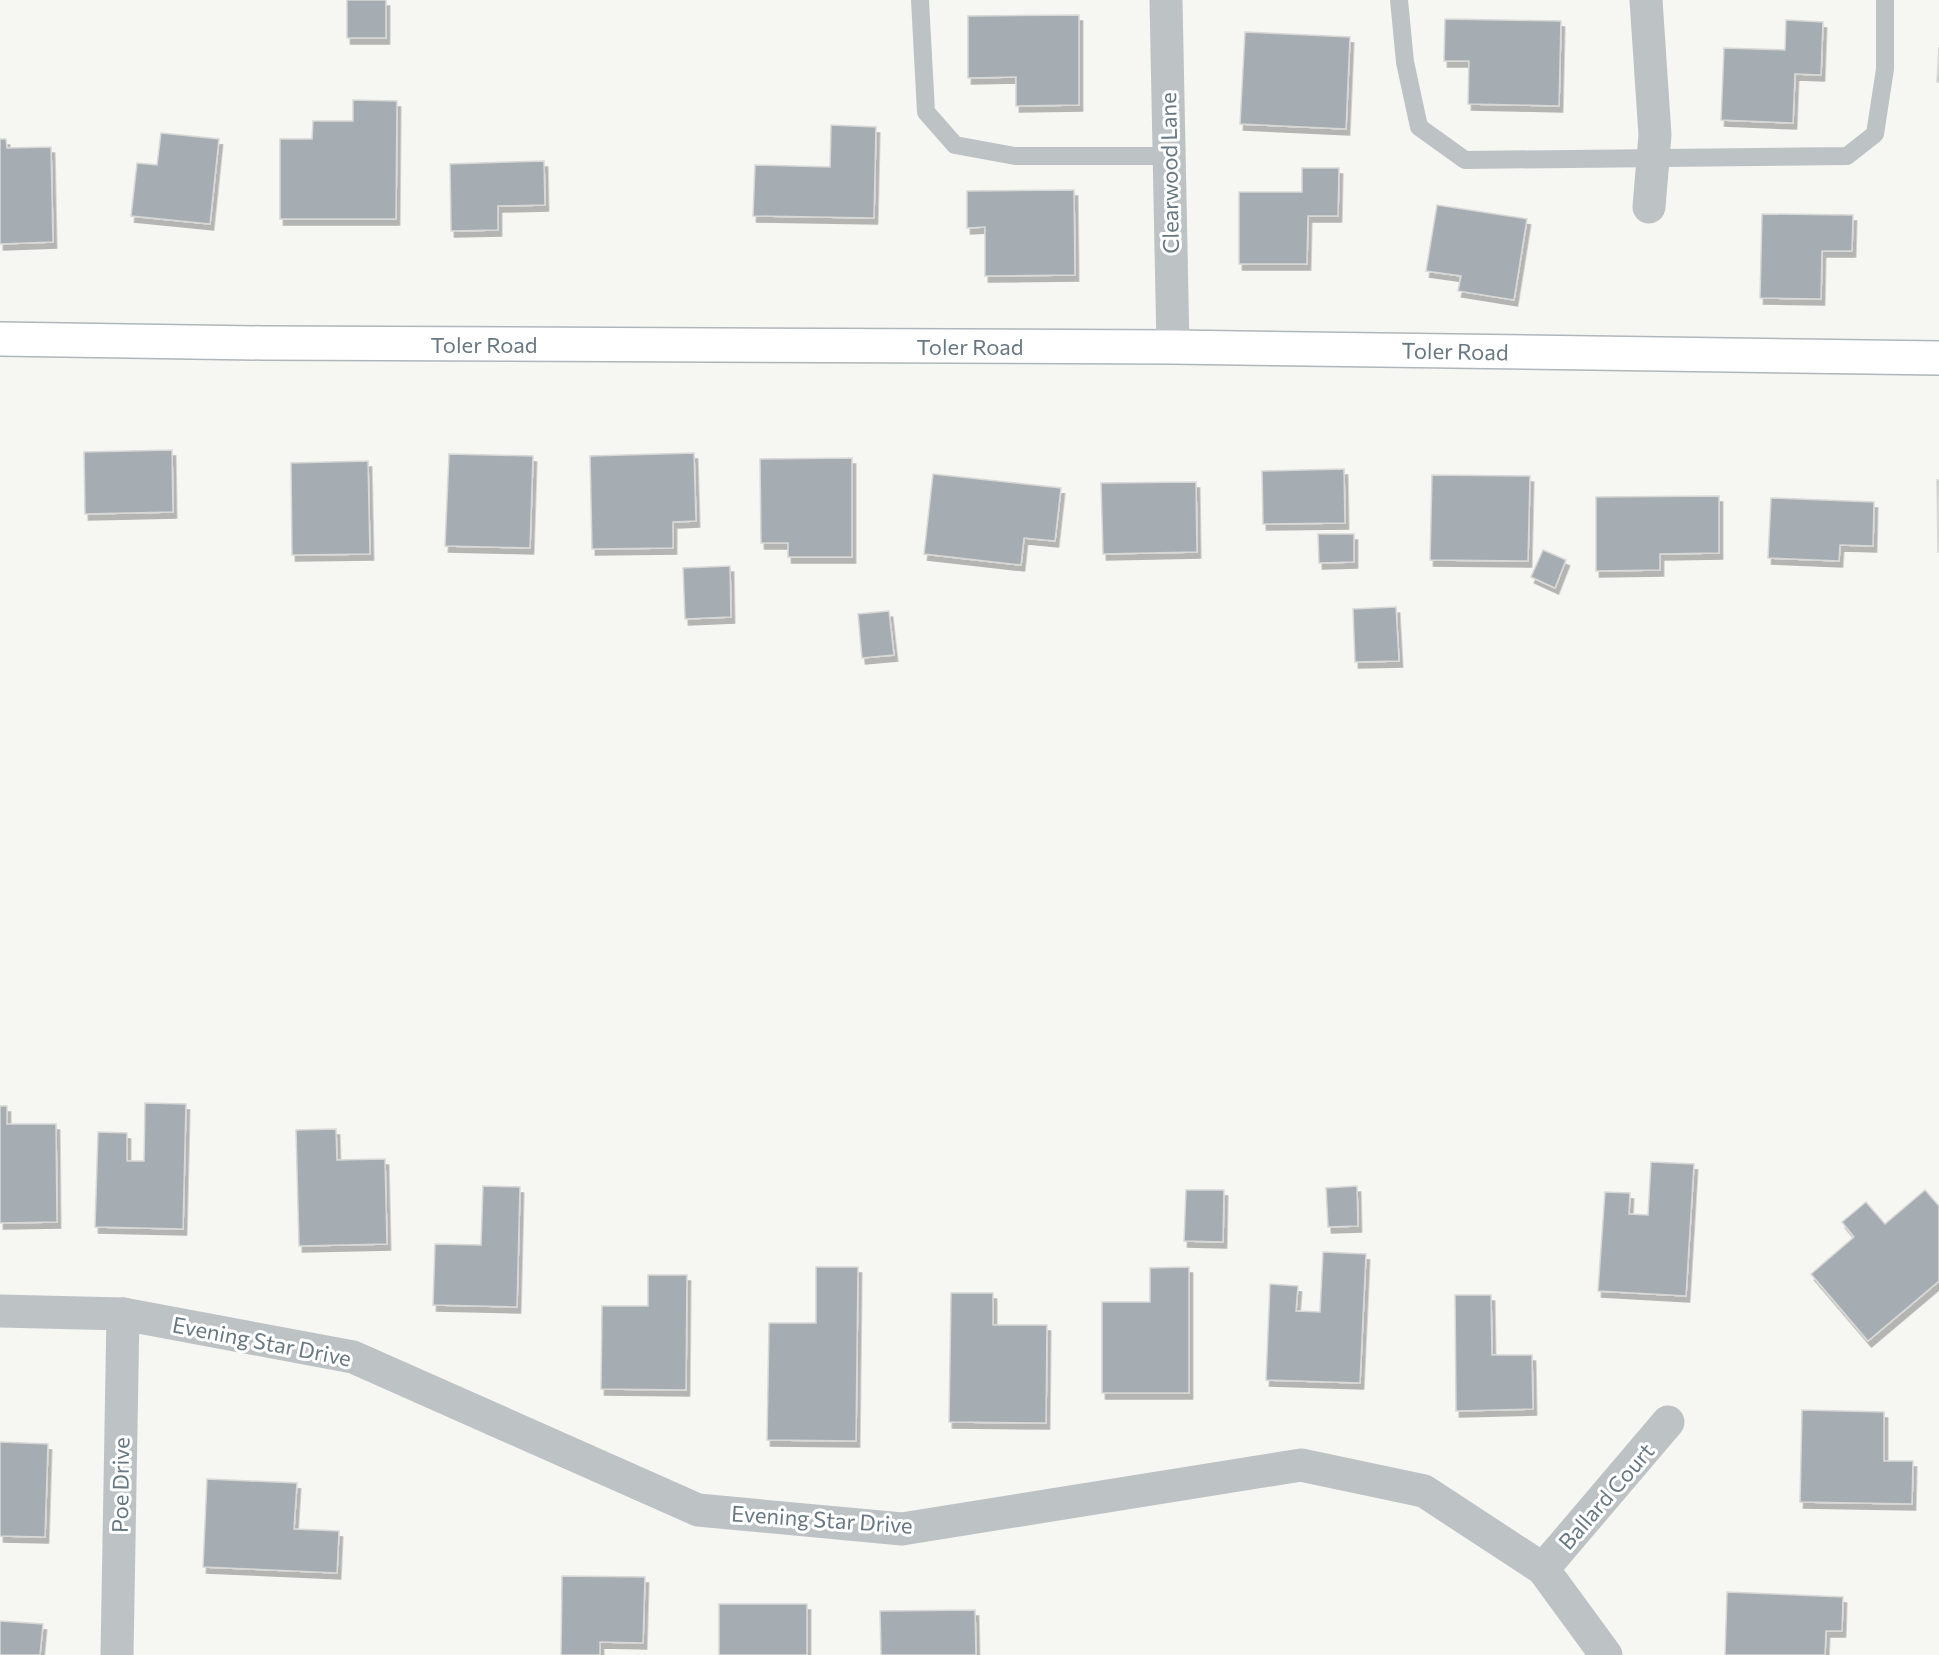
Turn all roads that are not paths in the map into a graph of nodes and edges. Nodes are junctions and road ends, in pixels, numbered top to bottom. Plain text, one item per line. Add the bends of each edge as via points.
1 (920, 0) edge
2 (1166, 0) edge
3 (1399, 0) edge
4 (1646, 0) edge
5 (1885, 0) edge
6 (1169, 156) junction
7 (1653, 159) junction
8 (1649, 207) dead end
9 (0, 339) edge
10 (1173, 347) junction
11 (1939, 358) edge
12 (0, 1311) edge
13 (123, 1314) junction
14 (1668, 1422) dead end
15 (1543, 1569) junction
16 (117, 1655) edge
17 (1606, 1655) edge

1 - 6 lane via 926,112 955,145 1015,156
2 - 6 street, Clearwood Lane
3 - 7 lane via 1405,62 1419,127 1465,160
4 - 7 street via 1655,135
5 - 7 lane via 1885,69 1875,134 1847,156
6 - 10 street, Clearwood Lane
7 - 8 street
9 - 10 street, Toler Road
10 - 11 street, Toler Road
12 - 13 street, Evening Star Drive
13 - 15 street, Evening Star Drive via 353,1357 698,1510 902,1529 1301,1465 1424,1491
13 - 16 street, Poe Drive
14 - 15 street, Ballard Court
15 - 17 street, Evening Star Drive

